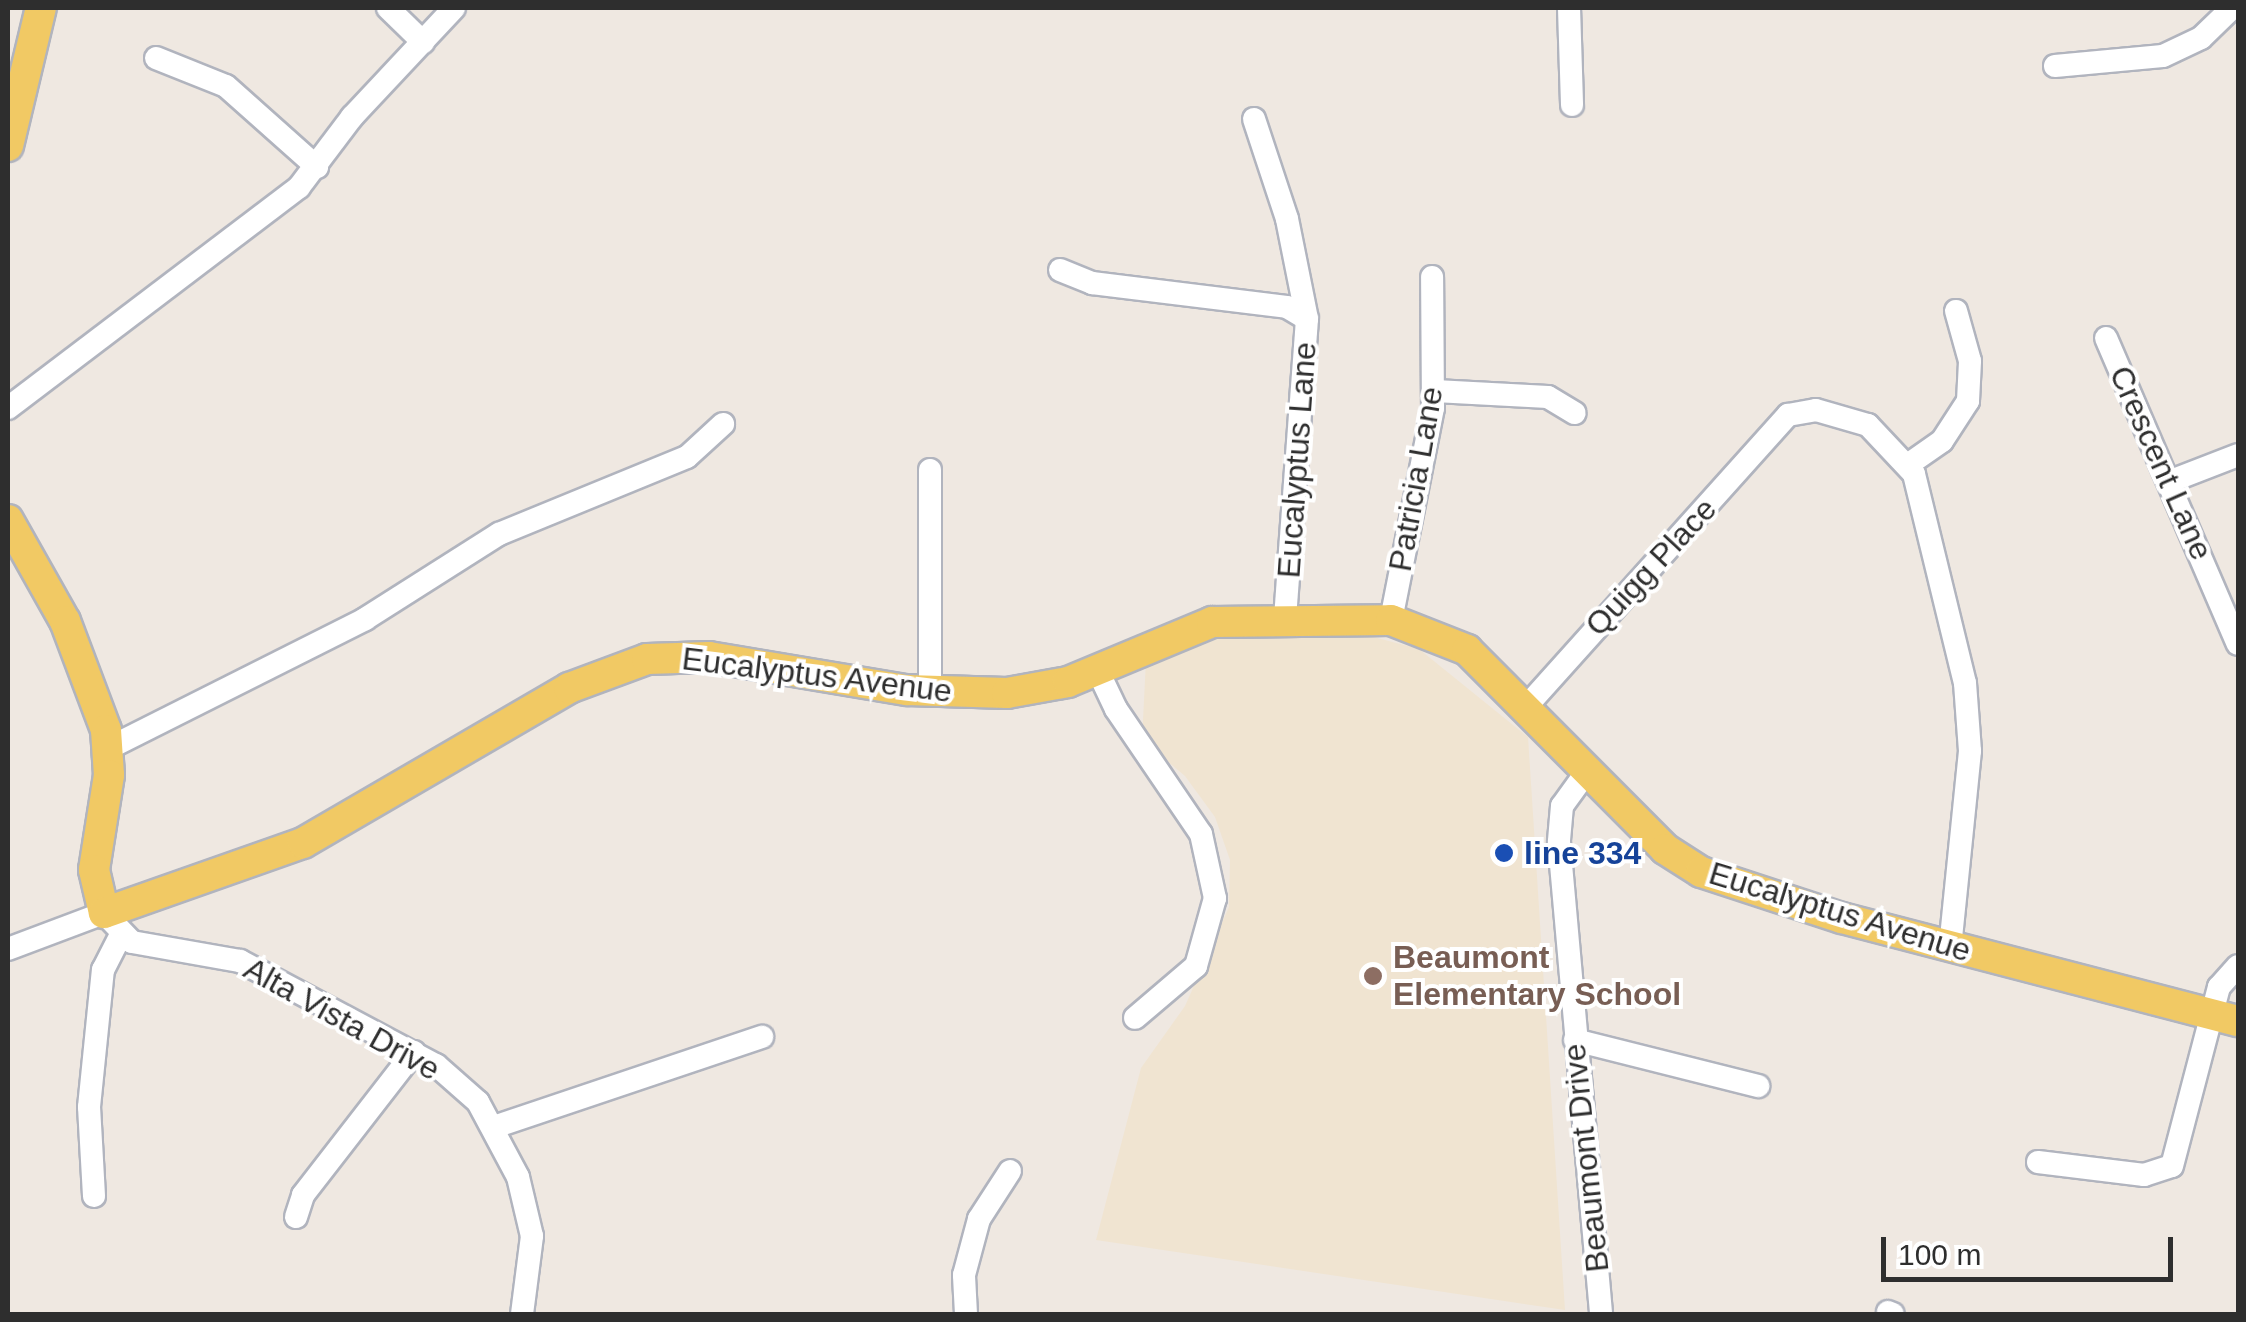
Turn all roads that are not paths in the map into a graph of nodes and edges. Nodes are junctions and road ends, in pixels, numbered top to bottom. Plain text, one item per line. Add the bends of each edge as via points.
1 (41, 8) edge
2 (388, 8) edge
3 (454, 8) edge
4 (1568, 8) edge
5 (2232, 8) edge
6 (423, 42) junction
7 (156, 58) dead end
8 (2055, 66) dead end
9 (1572, 105) dead end
10 (1254, 118) dead end
11 (8, 146) edge
12 (317, 167) junction
13 (1060, 270) dead end
14 (1432, 277) dead end
15 (1956, 311) dead end
16 (1307, 319) junction
17 (2106, 338) dead end
18 (1435, 392) junction
19 (8, 408) edge
20 (1575, 413) dead end
21 (723, 424) dead end
22 (2238, 455) edge
23 (1909, 464) junction
24 (930, 470) dead end
25 (2172, 481) junction
26 (8, 520) edge
27 (1286, 617) junction
28 (1391, 620) junction
29 (2238, 644) edge
30 (1098, 669) junction
31 (930, 692) junction
32 (1525, 708) junction
33 (108, 748) junction
34 (1588, 770) junction
35 (112, 924) junction
36 (1950, 948) junction
37 (8, 949) edge
38 (2238, 966) edge
39 (1134, 1018) dead end
40 (2225, 1018) edge
41 (762, 1037) dead end
42 (1575, 1040) junction
43 (414, 1052) junction
44 (1758, 1086) dead end
45 (494, 1126) junction
46 (2038, 1162) dead end
47 (1010, 1170) dead end
48 (94, 1196) dead end
49 (296, 1216) dead end
50 (522, 1314) edge
51 (966, 1314) edge
52 (1601, 1314) edge

1 - 11 main road
2 - 6 street
3 - 6 street
4 - 9 street
5 - 8 street via 2201,38 2163,56
6 - 12 street
7 - 12 street via 226,86
10 - 16 street via 1288,219
12 - 19 street via 258,221
13 - 16 street, Eucalyptus Lane via 1092,283 1287,307
14 - 18 street, Patricia Lane
15 - 23 street via 1970,361 1968,401 1942,441
16 - 27 street, Eucalyptus Lane
17 - 25 street, Crescent Lane
18 - 20 street via 1548,397
18 - 28 street, Patricia Lane
21 - 33 street via 687,456 499,534 365,618
22 - 25 street
23 - 32 street, Quigg Place via 1856,419 1803,410 1778,427
23 - 36 street via 1950,626 1970,752
24 - 31 street
25 - 29 street, Crescent Lane
26 - 33 main road via 65,622
27 - 28 main road, Eucalyptus Avenue
27 - 30 main road, Eucalyptus Avenue via 1200,626
28 - 32 main road, Eucalyptus Avenue via 1468,650
30 - 31 main road, Eucalyptus Avenue via 1021,692
30 - 39 street via 1116,709 1201,834 1215,898 1196,966
31 - 35 main road, Eucalyptus Avenue via 709,657 622,666 569,688 302,843
32 - 34 main road, Eucalyptus Avenue
33 - 35 main road via 94,870
34 - 36 main road, Eucalyptus Avenue via 1665,848 1701,872
34 - 42 street, Beaumont Drive via 1562,806 1558,842
35 - 37 street
35 - 43 street, Alta Vista Drive via 240,961
35 - 48 street via 89,1108
36 - 40 main road, Eucalyptus Avenue
38 - 40 street via 2219,987
40 - 46 street via 2172,1166 2144,1175
41 - 45 street
42 - 44 street
42 - 52 street, Beaumont Drive
43 - 45 street, Alta Vista Drive via 478,1102
43 - 49 street via 303,1195
45 - 50 street, Alta Vista Drive via 518,1176 532,1236
47 - 51 street via 979,1219 964,1275

